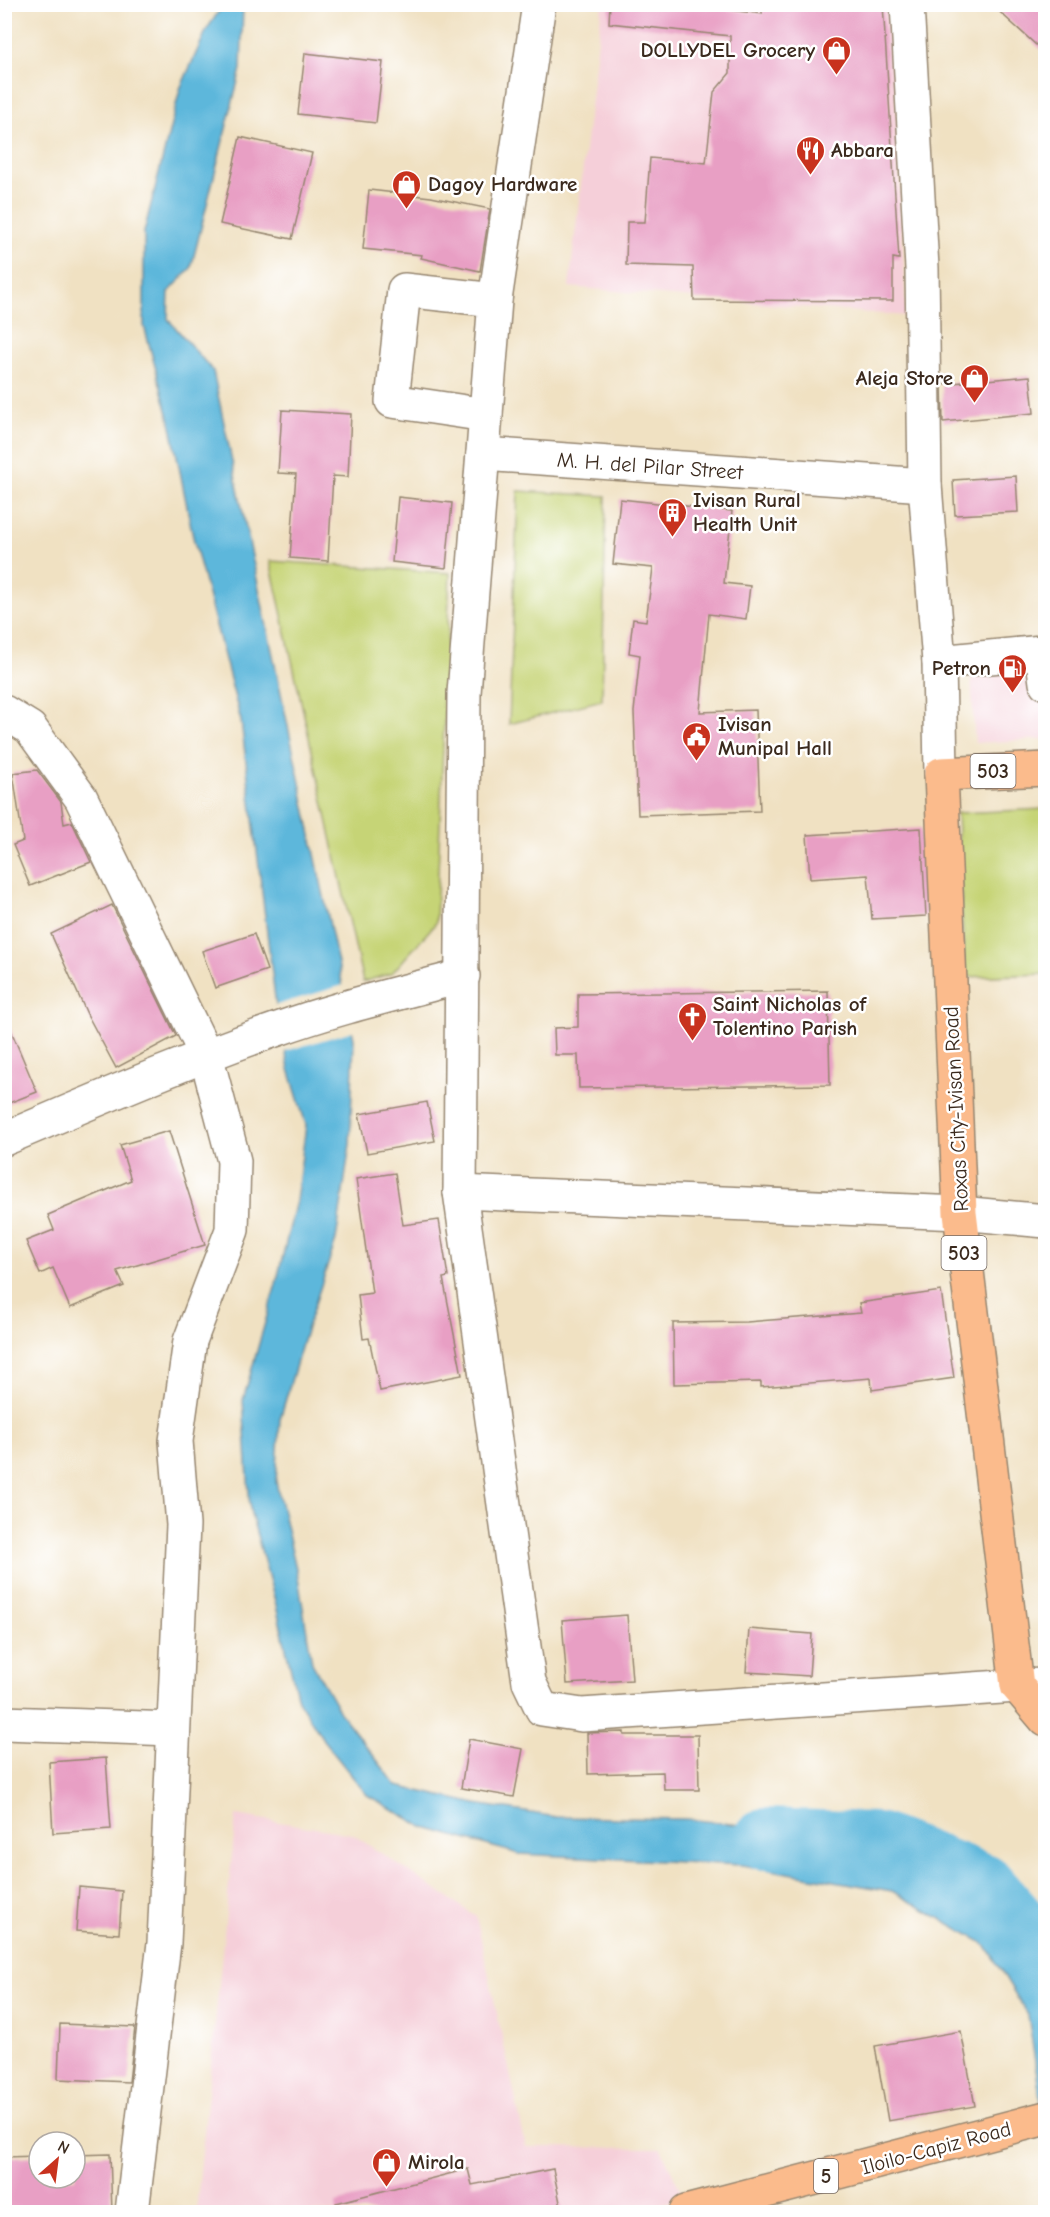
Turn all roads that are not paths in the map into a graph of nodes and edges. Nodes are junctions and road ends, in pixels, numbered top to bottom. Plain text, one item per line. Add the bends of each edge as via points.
1 (539, 4) edge
2 (907, 4) edge
3 (495, 300) junction
4 (486, 415) junction
5 (483, 454) junction
6 (925, 485) junction
7 (939, 662) junction
8 (1046, 683) edge
9 (4, 712) edge
10 (1046, 769) edge
11 (941, 774) junction
12 (463, 976) junction
13 (206, 1055) junction
14 (4, 1139) edge
15 (460, 1192) junction
16 (960, 1213) junction
17 (1046, 1221) edge
18 (1031, 1685) edge
19 (1046, 1720) edge
20 (4, 1723) edge
21 (173, 1729) junction
22 (1046, 2118) edge
23 (132, 2212) edge
24 (686, 2212) edge

1 - 3 street
2 - 6 street via 922,268
3 - 4 street
3 - 4 street via 404,290 392,401
4 - 5 street
5 - 6 street, M. H. del Pilar Street
5 - 12 street via 464,693
6 - 7 street
7 - 8 street via 1042,652
7 - 11 street
9 - 13 street via 30,728 81,798
10 - 11 main road, 503
11 - 16 main road, Roxas City-Ivisan Road / 503
12 - 13 street via 276,1029
12 - 15 street
13 - 14 street
13 - 21 street via 234,1161 231,1230 190,1341 176,1441 183,1525
15 - 16 street
15 - 18 street via 529,1682 542,1709 582,1716
16 - 17 street
16 - 18 main road, Roxas City-Ivisan Road / 503
18 - 19 main road
20 - 21 street
21 - 23 street via 164,1943
22 - 24 main road, Iloilo-Capiz Road / 5

